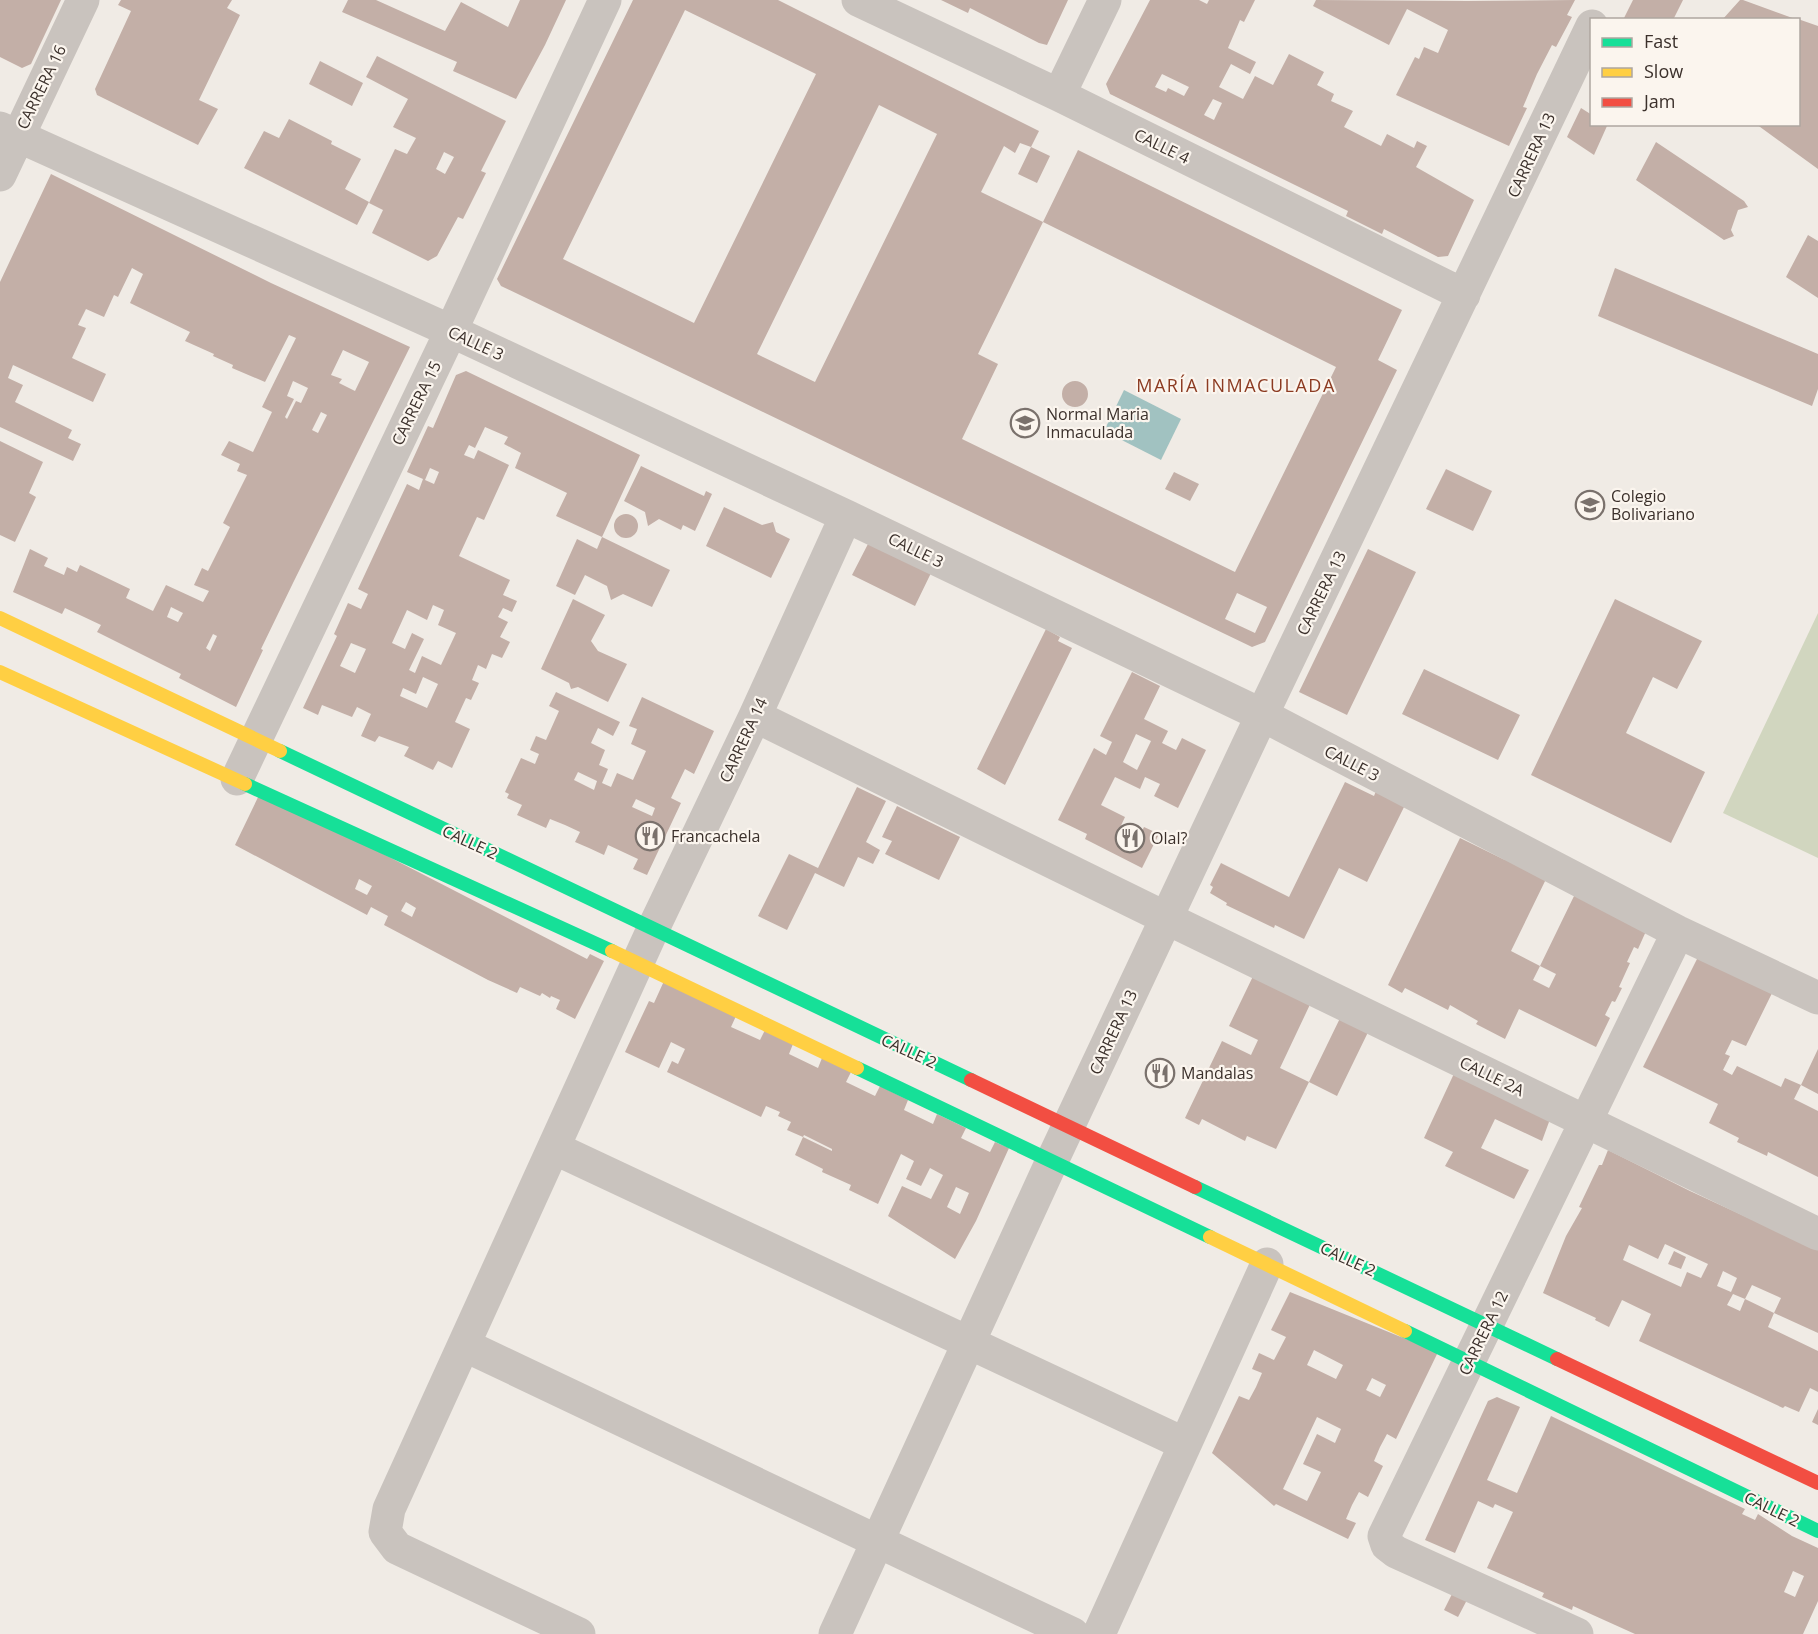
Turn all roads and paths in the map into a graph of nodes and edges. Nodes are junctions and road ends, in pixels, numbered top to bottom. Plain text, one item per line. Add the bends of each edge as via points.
1 (83, 0) edge
2 (605, 0) edge
3 (858, 0) edge
4 (1105, 0) edge
5 (1604, 0) edge
6 (1595, 18) edge
7 (1590, 30) edge
8 (1059, 95) junction
9 (9, 132) edge
10 (0, 175) edge
11 (1464, 295) junction
12 (451, 331) junction
13 (846, 516) junction
14 (0, 618) edge
15 (0, 672) edge
16 (756, 716) junction
17 (1262, 716) junction
18 (255, 740) junction
19 (237, 779) junction
20 (1166, 918) junction
21 (653, 929) junction
22 (1678, 932) junction
23 (638, 963) junction
24 (1818, 999) edge
25 (1587, 1121) junction
26 (1069, 1127) junction
27 (554, 1148) junction
28 (1052, 1161) junction
29 (1818, 1234) edge
30 (1267, 1264) junction
31 (1487, 1326) junction
32 (969, 1342) junction
33 (464, 1345) junction
34 (1470, 1362) junction
35 (1185, 1444) junction
36 (1818, 1483) edge
37 (1818, 1531) edge
38 (877, 1541) junction
39 (579, 1634) edge
40 (835, 1634) edge
41 (1072, 1634) edge
42 (1100, 1634) edge
43 (1578, 1634) edge

1 - 9 street, CARRERA 16
2 - 12 street, CARRERA 15
3 - 8 street, CALLE 4
4 - 8 street
5 - 6 street
7 - 11 street, CARRERA 13
8 - 11 street, CALLE 4
9 - 10 street, CARRERA 16
9 - 12 street, CALLE 3
11 - 17 street, CARRERA 13
12 - 13 street, CALLE 3
12 - 18 street, CARRERA 15
13 - 16 street, CARRERA 14
13 - 17 street, CALLE 3
14 - 18 street, CALLE 2
15 - 19 street, CALLE 2
16 - 20 street, CALLE 2A
16 - 21 street, CARRERA 14
17 - 20 street, CARRERA 13
17 - 22 street, CALLE 3
18 - 19 street, CARRERA 15
18 - 21 street, CALLE 2
19 - 23 street, CALLE 2
20 - 25 street, CALLE 2A
20 - 26 street, CARRERA 13
21 - 23 street, CARRERA 14
21 - 26 street, CALLE 2
22 - 24 street, CALLE 3
22 - 25 street, CARRERA 12
23 - 27 street, CARRERA 14
23 - 28 street, CALLE 2
25 - 29 street, CALLE 2A
25 - 31 street, CARRERA 12
26 - 28 street, CARRERA 13
26 - 31 street, CALLE 2
27 - 32 street
27 - 33 street, CARRERA 14
28 - 30 street, CALLE 2
28 - 32 street, CARRERA 13
30 - 34 street, CALLE 2
30 - 35 street
31 - 34 street, CARRERA 12
31 - 36 street, CALLE 2
32 - 35 street
32 - 38 street, CARRERA 13
33 - 38 street
33 - 39 street, CARRERA 14 via 389,1509 385,1532 397,1548
34 - 37 street, CALLE 2
34 - 43 street, CARRERA 12 via 1384,1536 1387,1545
35 - 42 street
38 - 40 street, CARRERA 13
38 - 41 street

